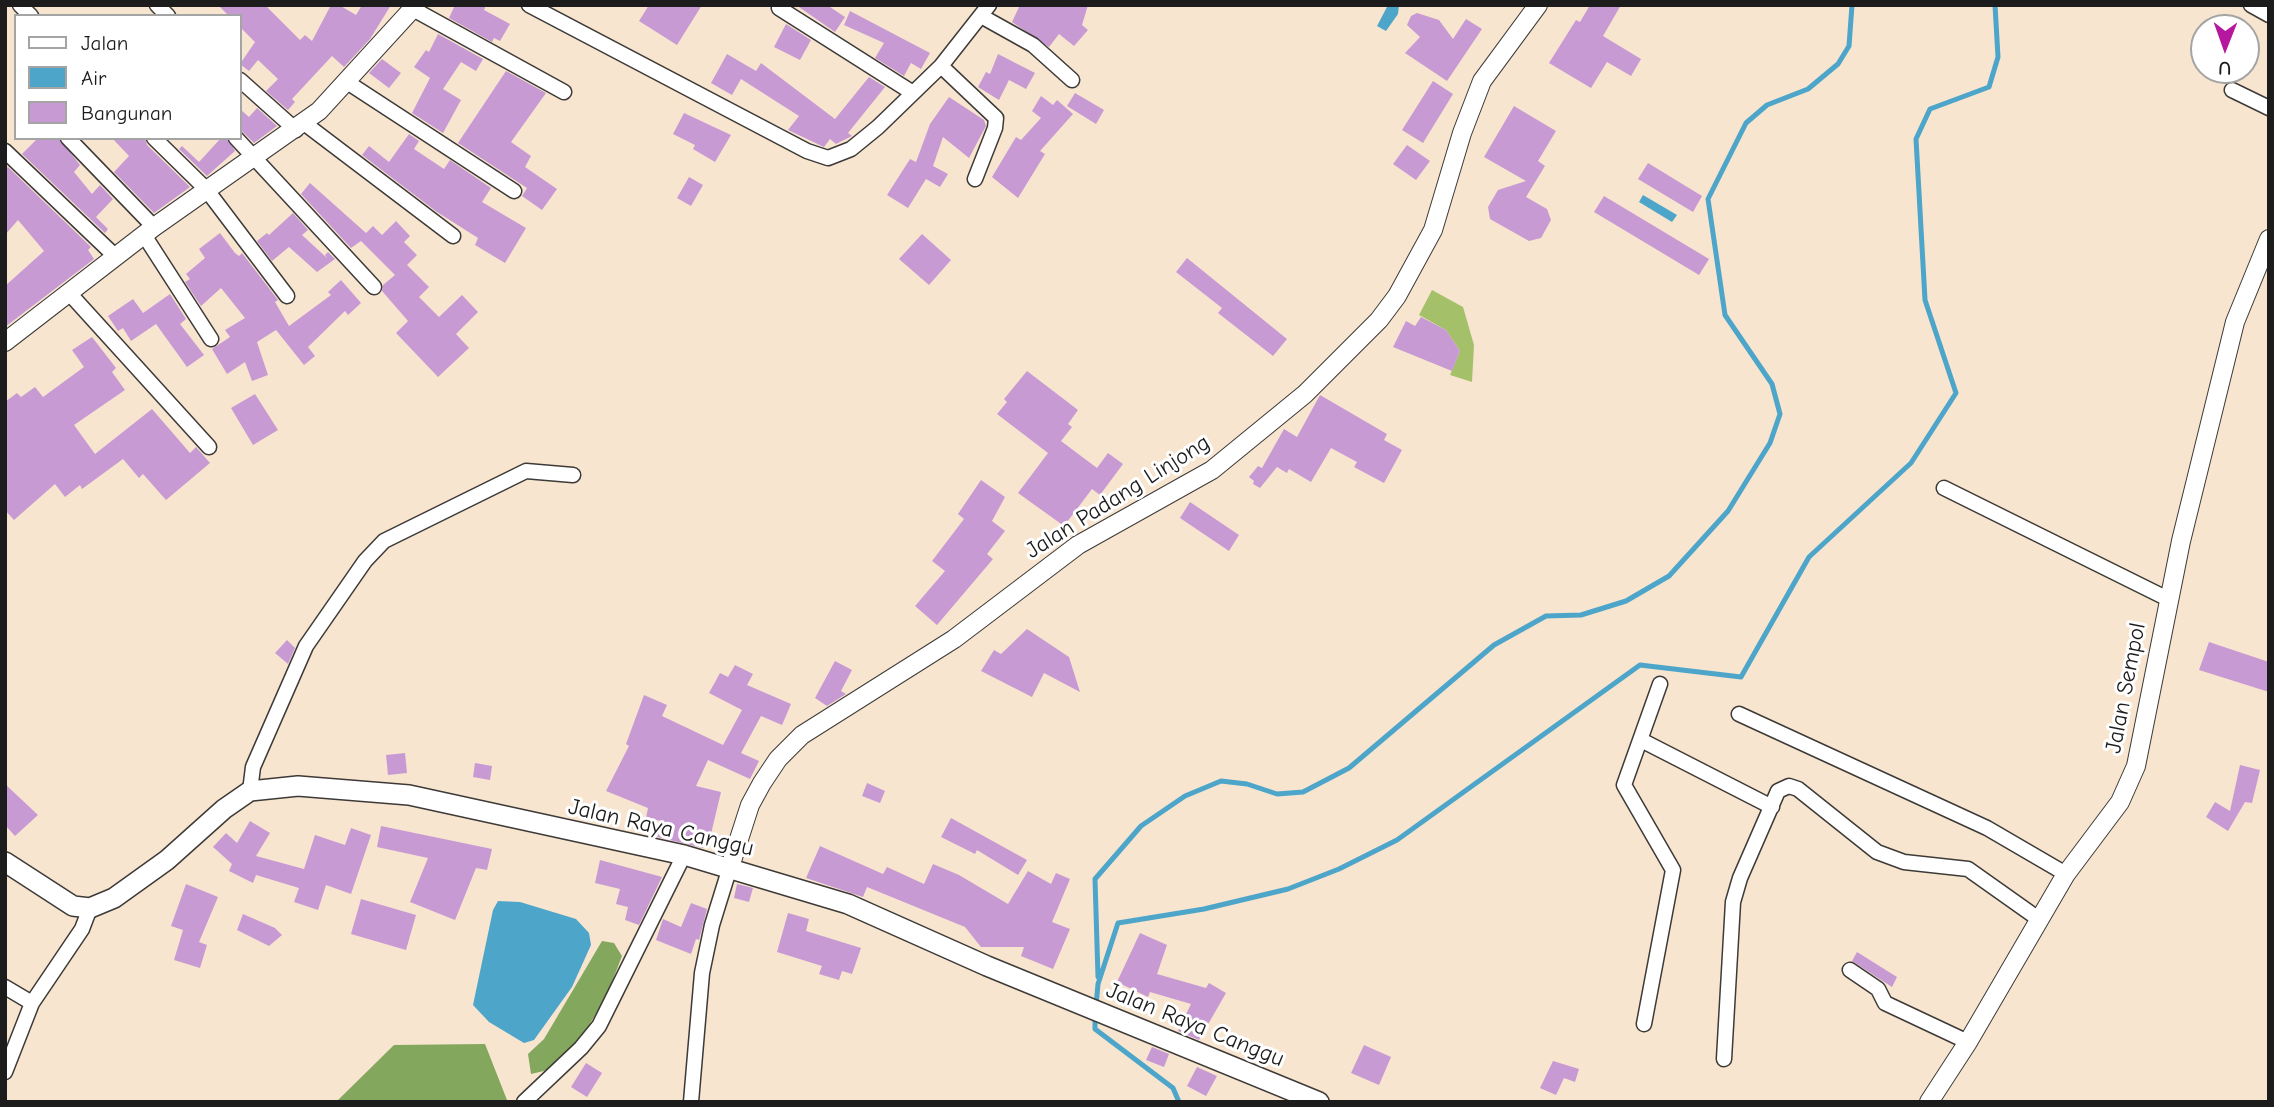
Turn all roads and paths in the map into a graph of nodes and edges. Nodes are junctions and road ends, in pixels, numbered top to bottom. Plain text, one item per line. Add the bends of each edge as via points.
1 (529, 5) edge
2 (1538, 5) edge
3 (2251, 5) edge
4 (414, 7) edge
5 (779, 8) dead end
6 (985, 11) edge
7 (2269, 15) edge
8 (941, 66) junction
9 (1072, 80) dead end
10 (242, 82) edge
11 (347, 82) junction
12 (2232, 90) dead end
13 (564, 92) dead end
14 (914, 93) junction
15 (2269, 108) edge
16 (300, 127) junction
17 (70, 140) edge
18 (156, 140) edge
19 (238, 140) edge
20 (5, 151) edge
21 (256, 158) junction
22 (975, 179) dead end
23 (206, 189) junction
24 (514, 191) dead end
25 (149, 231) junction
26 (453, 236) dead end
27 (2269, 239) edge
28 (116, 257) junction
29 (374, 287) dead end
30 (70, 294) junction
31 (287, 296) dead end
32 (211, 339) dead end
33 (5, 342) edge
34 (209, 447) dead end
35 (573, 475) dead end
36 (1944, 488) dead end
37 (2168, 599) junction
38 (1660, 684) dead end
39 (1739, 714) dead end
40 (1641, 740) junction
41 (250, 791) junction
42 (1772, 807) junction
43 (684, 855) junction
44 (5, 862) edge
45 (730, 867) junction
46 (2066, 874) junction
47 (81, 907) junction
48 (2040, 920) junction
49 (1850, 970) dead end
50 (5, 987) edge
51 (32, 1003) junction
52 (1644, 1024) dead end
53 (1968, 1042) junction
54 (1724, 1059) dead end
55 (5, 1072) edge
56 (524, 1102) edge
57 (691, 1102) edge
58 (1319, 1102) edge
59 (1929, 1102) edge

1 - 14 street via 819,157 850,149
2 - 45 street, Jalan Padang Linjong via 1482,81 1433,230 1379,320 1315,385 1212,470 1078,545 954,639 802,735 778,759 756,794
3 - 7 street
4 - 11 street
4 - 13 street
5 - 14 street
6 - 8 street
6 - 9 street
8 - 14 street
8 - 22 street via 996,118
10 - 16 street
11 - 16 street
11 - 24 street
12 - 15 street
16 - 21 street
16 - 26 street
17 - 25 street
18 - 23 street
19 - 21 street
20 - 28 street
21 - 23 street
21 - 29 street
23 - 25 street
23 - 31 street
25 - 28 street
25 - 32 street
27 - 37 street, Jalan Sempol via 2235,322
28 - 30 street
30 - 33 street
30 - 34 street
35 - 41 street via 526,471 384,541 306,646 253,768
36 - 37 street
37 - 46 street, Jalan Sempol via 2136,766 2120,802
38 - 40 street
39 - 46 street via 1987,828
40 - 42 street
40 - 52 street via 1624,785 1673,870
41 - 43 main road, Jalan Raya Canggu via 298,786 409,795
41 - 47 main road via 114,898
42 - 48 street via 1778,791 1788,786 1798,789 1877,852 1904,862 1968,869
42 - 54 street via 1733,902
43 - 45 main road, Jalan Raya Canggu
43 - 56 street via 600,1026
44 - 47 main road
45 - 57 street via 702,973
45 - 58 main road, Jalan Raya Canggu via 848,904
46 - 48 street, Jalan Sempol
47 - 51 street via 82,929
48 - 53 street, Jalan Sempol
49 - 53 street via 1878,989 1885,1003
50 - 51 street
51 - 55 street
53 - 59 street, Jalan Sempol

